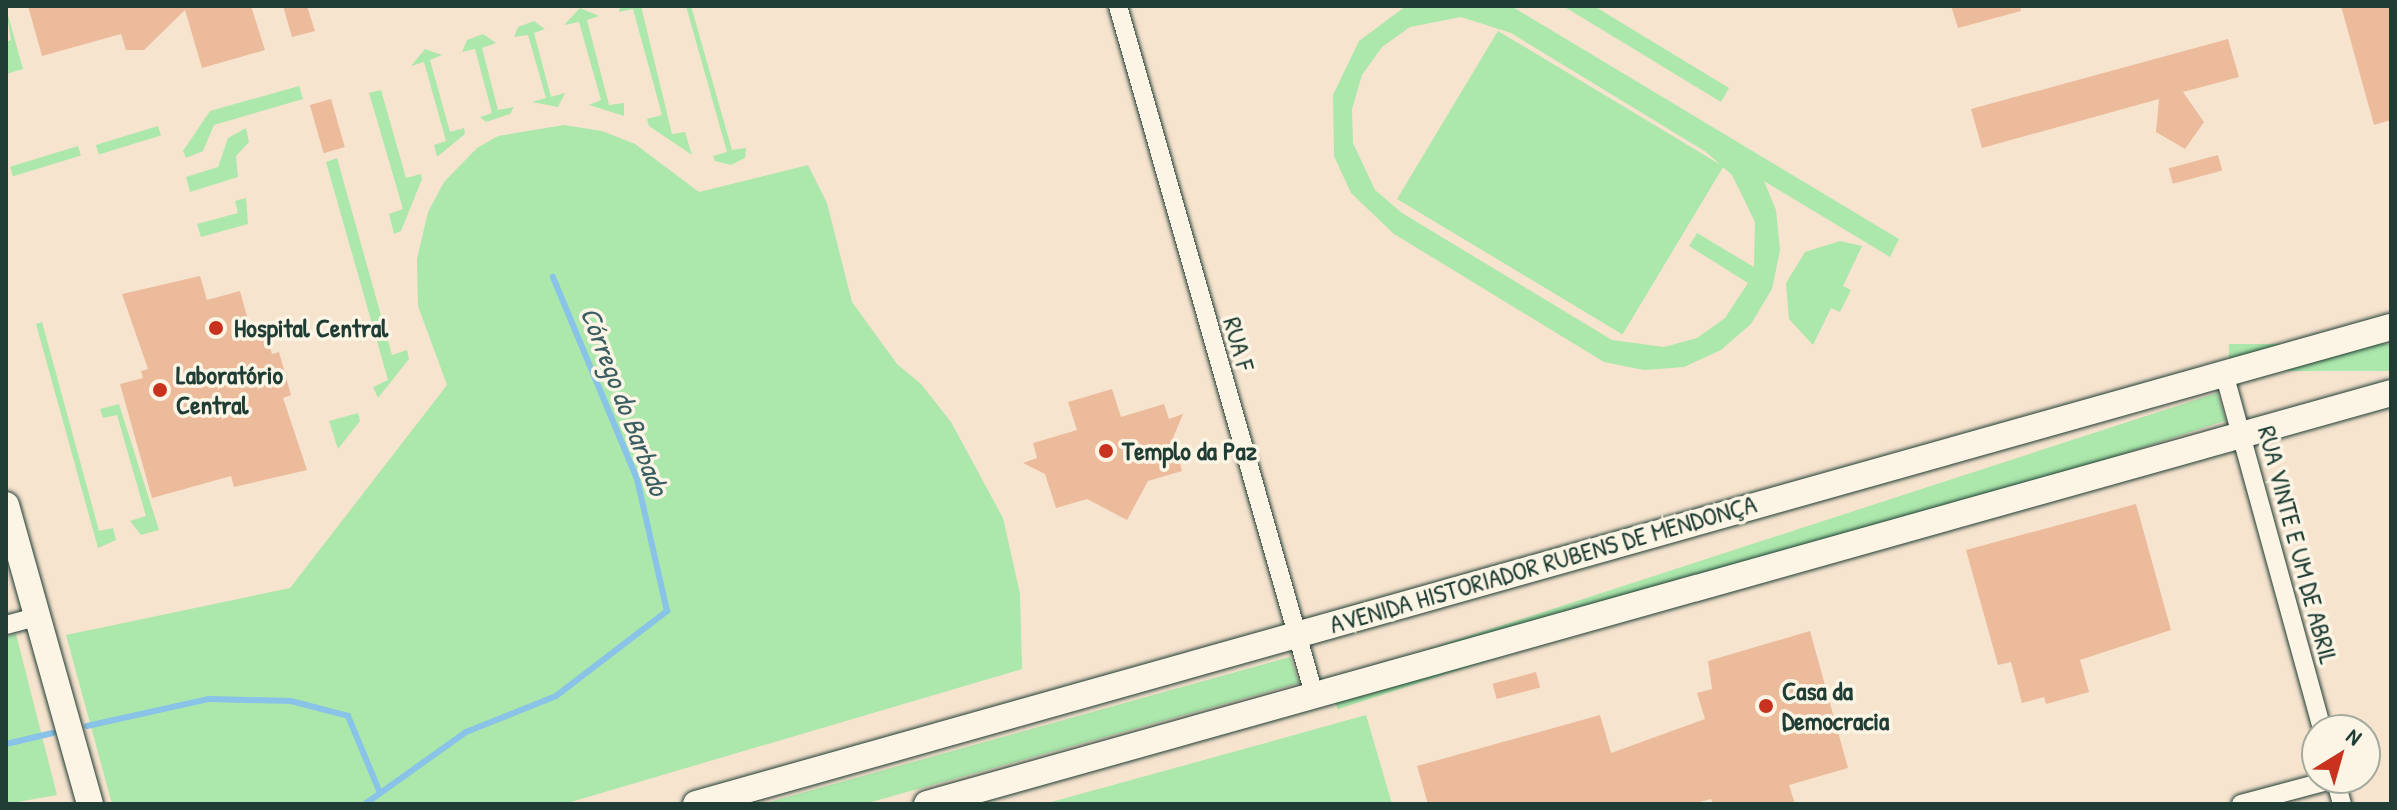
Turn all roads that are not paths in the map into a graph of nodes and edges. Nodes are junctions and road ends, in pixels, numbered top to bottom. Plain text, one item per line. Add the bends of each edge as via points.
1 (1118, 6) edge
2 (2391, 327) edge
3 (2224, 373) junction
4 (2391, 393) edge
5 (2241, 434) junction
6 (6, 505) edge
7 (39, 616) junction
8 (6, 625) edge
9 (1293, 634) junction
10 (1314, 694) junction
11 (2318, 714) edge
12 (2301, 787) edge
13 (90, 804) edge
14 (696, 804) edge
15 (927, 804) edge
16 (2241, 804) edge

1 - 9 street, RUA F
2 - 3 main road, AVENIDA HISTORIADOR RUBENS DE MENDONÇA
3 - 5 street, RUA VINTE E UM DE ABRIL
3 - 9 main road, AVENIDA HISTORIADOR RUBENS DE MENDONÇA
4 - 5 main road
5 - 10 main road
5 - 11 street, RUA VINTE E UM DE ABRIL
6 - 7 main road
7 - 8 street
7 - 13 main road
9 - 10 street, RUA F
9 - 14 main road, AVENIDA HISTORIADOR RUBENS DE MENDONÇA
10 - 15 main road
12 - 16 street

